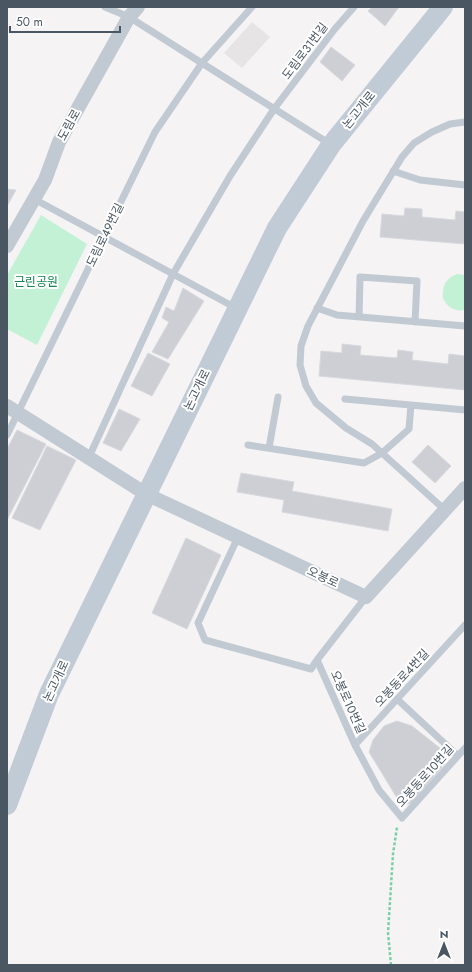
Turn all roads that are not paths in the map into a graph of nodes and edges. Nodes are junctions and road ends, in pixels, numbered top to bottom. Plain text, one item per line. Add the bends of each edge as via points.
1 (104, 7) edge
2 (252, 7) edge
3 (354, 7) edge
4 (443, 7) edge
5 (134, 12) edge
6 (202, 63) junction
7 (274, 109) junction
8 (465, 122) edge
9 (330, 145) junction
10 (393, 171) junction
11 (465, 185) edge
12 (34, 199) junction
13 (105, 236) junction
14 (7, 246) edge
15 (173, 274) junction
16 (237, 308) junction
17 (317, 308) junction
18 (359, 317) junction
19 (415, 322) junction
20 (465, 326) edge
21 (278, 398) dead end
22 (345, 399) dead end
23 (411, 405) junction
24 (13, 409) edge
25 (465, 410) edge
26 (7, 435) edge
27 (248, 445) dead end
28 (269, 448) junction
29 (382, 453) junction
30 (89, 457) junction
31 (146, 494) junction
32 (463, 495) edge
33 (445, 510) junction
34 (238, 537) junction
35 (366, 597) junction
36 (465, 625) edge
37 (318, 660) junction
38 (398, 699) junction
39 (354, 746) junction
40 (465, 748) edge
41 (457, 755) junction
42 (7, 805) edge
43 (402, 818) joint

1 - 5 lane
2 - 6 lane
3 - 7 lane, 도림로31번길
4 - 9 main road, 논고개로
5 - 6 lane
5 - 12 street, 도림로 via 59,142
6 - 7 lane
6 - 13 lane, 도림로49번길 via 155,132
7 - 9 lane
7 - 15 lane via 230,176
8 - 10 lane via 450,124 414,143
9 - 16 main road, 논고개로 via 277,228
10 - 11 lane via 420,180
10 - 17 lane via 363,220
12 - 13 lane
12 - 14 street, 도림로
13 - 15 lane
13 - 24 lane, 도림로49번길
15 - 16 lane
15 - 30 lane
16 - 31 main road, 논고개로
17 - 18 lane via 337,316
17 - 29 lane via 301,346 300,365 306,386 316,403
18 - 19 lane
18 - 19 lane via 360,277 417,281
19 - 20 lane
21 - 28 lane
22 - 23 lane
23 - 25 lane
23 - 29 lane via 409,429
24 - 26 lane, 도림로49번길
24 - 30 street
27 - 28 lane
28 - 29 lane via 364,463
29 - 33 lane
30 - 31 street
31 - 34 street, 오봉로
31 - 42 main road, 논고개로 via 49,694
32 - 33 street
33 - 35 street
34 - 35 street, 오봉로
34 - 37 lane via 198,623 205,640 311,669
35 - 37 lane, 오봉로10번길
36 - 38 lane, 오봉동로4번길
37 - 39 lane, 오봉로10번길
38 - 39 lane, 오봉동로4번길
38 - 41 lane
39 - 43 lane, 오봉로10번길 via 379,790
40 - 41 lane, 오봉동로10번길
41 - 43 lane, 오봉동로10번길

